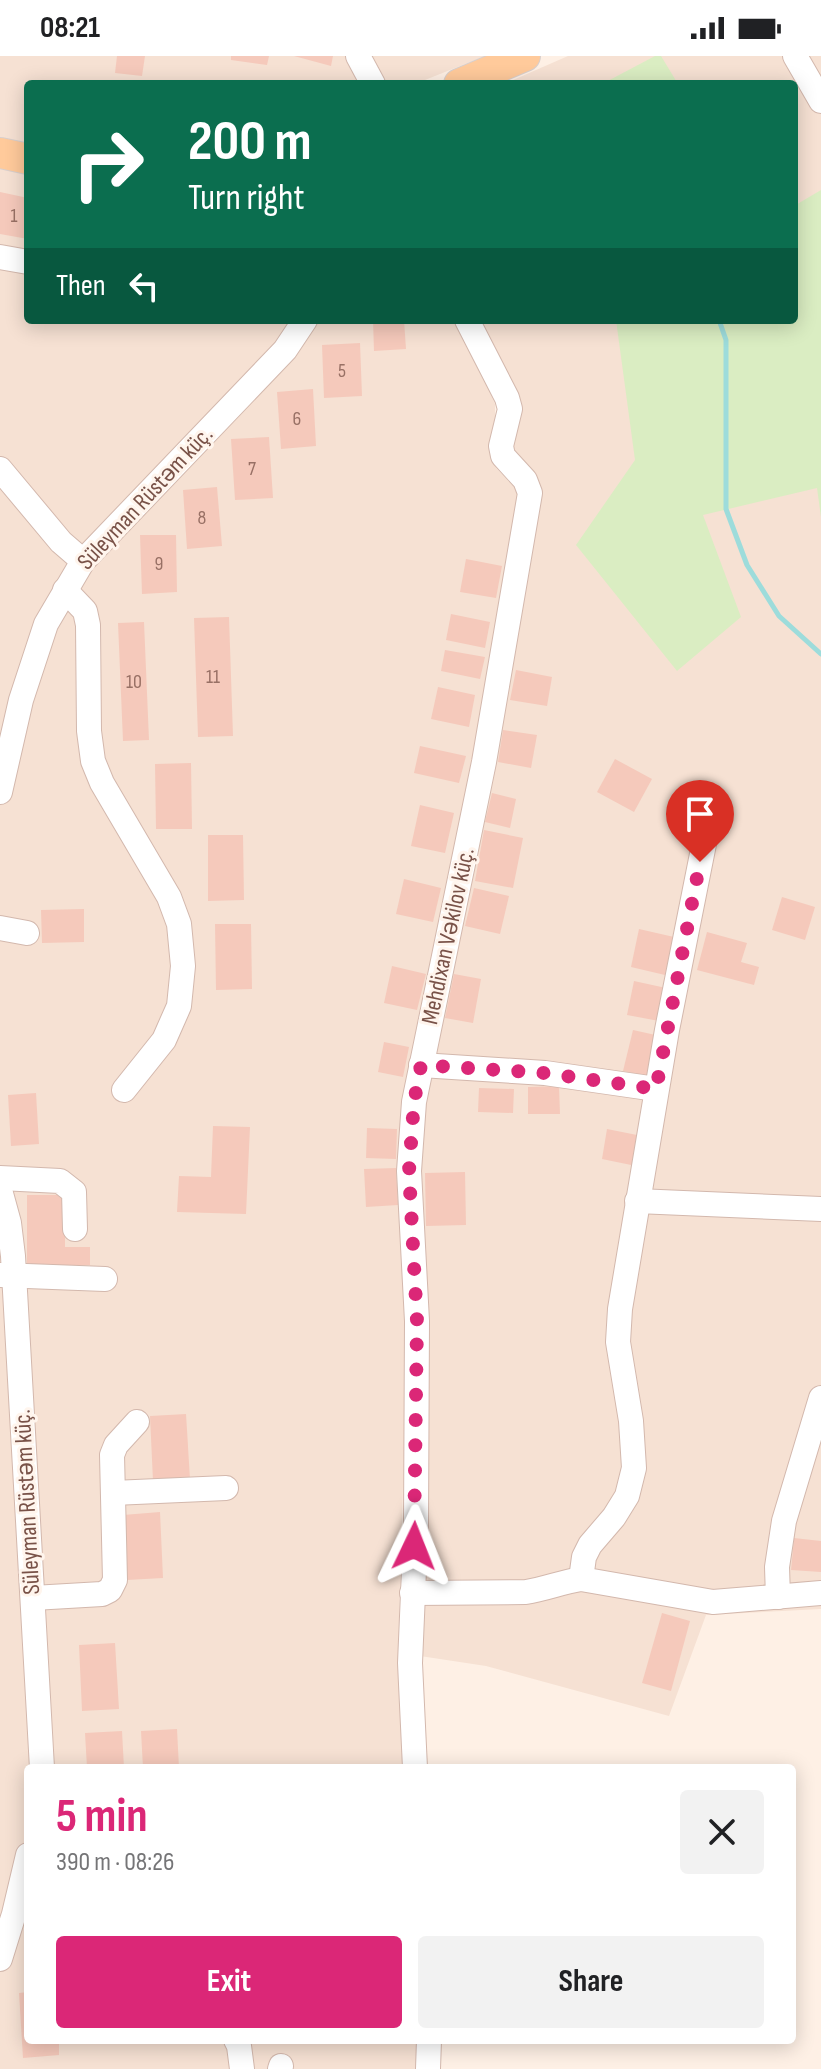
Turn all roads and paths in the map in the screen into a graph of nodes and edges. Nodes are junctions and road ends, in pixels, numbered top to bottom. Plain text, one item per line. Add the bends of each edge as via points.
1 (358, 56) edge
2 (525, 56) edge
3 (795, 56) edge
4 (371, 80) edge
5 (468, 80) edge
6 (821, 101) edge
7 (0, 153) edge
8 (24, 158) edge
9 (0, 257) edge
10 (24, 261) edge
11 (302, 324) edge
12 (469, 324) edge
13 (0, 469) edge
14 (83, 561) junction
15 (65, 590) junction
16 (0, 792) edge
17 (706, 834) dead end
18 (0, 928) edge
19 (27, 933) dead end
20 (421, 1065) junction
21 (656, 1089) junction
22 (124, 1090) dead end
23 (0, 1178) edge
24 (0, 1190) edge
25 (637, 1201) junction
26 (821, 1209) edge
27 (75, 1229) dead end
28 (7, 1275) edge
29 (105, 1279) dead end
30 (821, 1398) edge
31 (137, 1422) dead end
32 (226, 1488) dead end
33 (113, 1493) junction
34 (581, 1579) junction
35 (412, 1593) junction
36 (821, 1593) edge
37 (778, 1597) junction
38 (33, 1598) junction
39 (42, 1764) edge
40 (415, 1764) edge
41 (24, 1872) edge
42 (0, 1959) edge
43 (237, 2044) edge
44 (429, 2044) edge
45 (242, 2069) edge
46 (428, 2069) edge

1 - 4 street
2 - 5 main road
3 - 6 street
7 - 8 main road
9 - 10 street
11 - 14 street, Süleyman Rüstəm küç. via 285,350
12 - 20 street, Mehdixan Vəkilov küç. via 510,409 503,456 530,493 484,762
13 - 14 street
14 - 15 street, Süleyman Rüstəm küç.
15 - 16 street, Süleyman Rüstəm küç. via 46,624 21,700
15 - 22 street via 85,611 88,625 93,761 179,924 179,1006 164,1040
17 - 21 street
18 - 19 street
20 - 21 street via 545,1073
20 - 35 street, Mehdixan Vəkilov küç. via 409,1171 417,1321
21 - 25 street
23 - 27 street via 60,1181 68,1186 74,1192
24 - 28 street, Süleyman Rüstəm küç. via 9,1223
25 - 26 street
25 - 34 street via 618,1342 634,1468 627,1496 584,1557
28 - 29 street
28 - 38 street, Süleyman Rüstəm küç.
30 - 37 street via 784,1521
31 - 33 street via 112,1455
32 - 33 street
33 - 38 street via 115,1580 110,1590
34 - 35 street via 526,1592
34 - 37 street via 713,1602
35 - 40 street, Mehdixan Vəkilov küç.
36 - 37 street
38 - 39 street, Süleyman Rüstəm küç.
41 - 42 street
43 - 45 street
44 - 46 street

